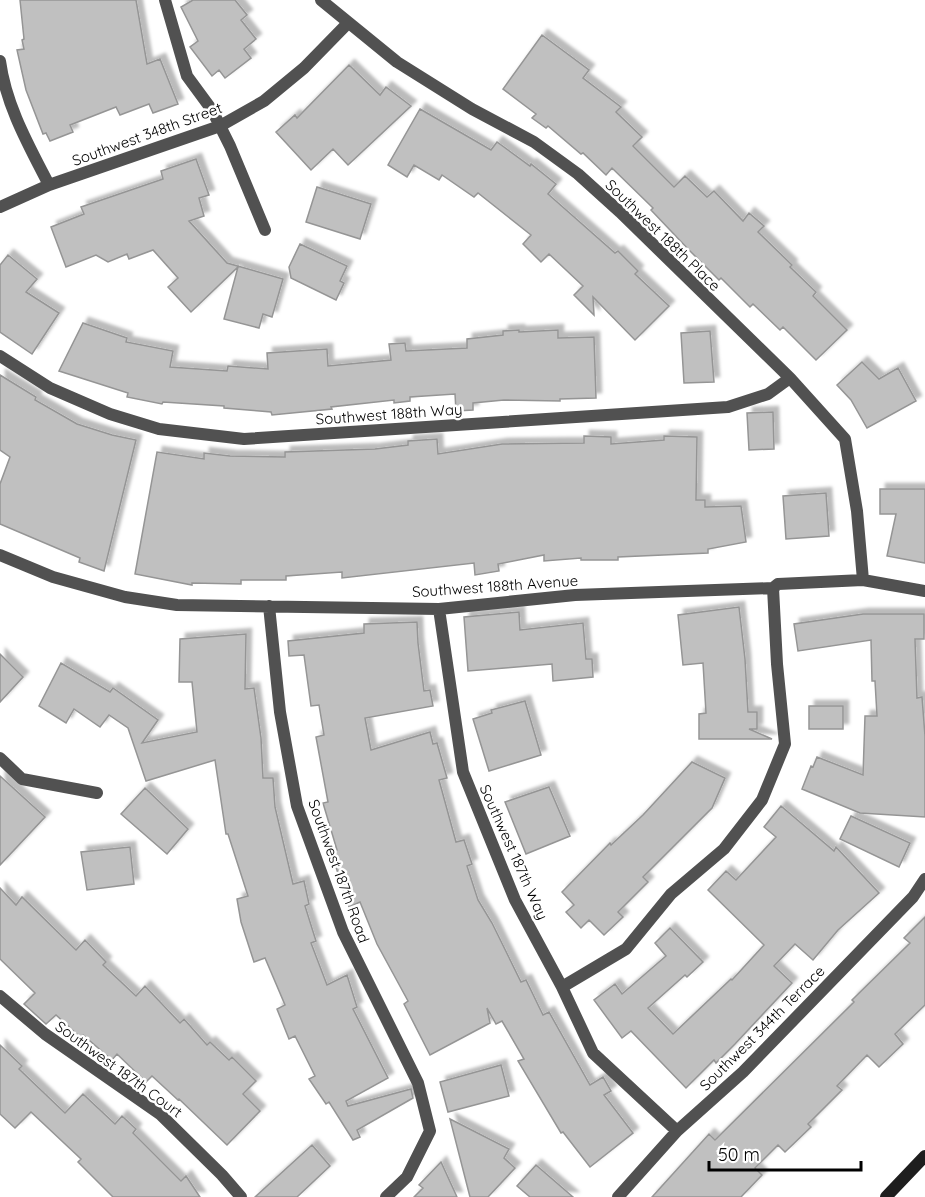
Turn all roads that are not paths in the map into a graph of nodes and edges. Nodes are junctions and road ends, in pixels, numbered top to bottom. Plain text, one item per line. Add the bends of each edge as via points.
1 (165, 0) edge
2 (321, 0) edge
3 (348, 23) junction
4 (0, 62) edge
5 (220, 126) junction
6 (49, 185) junction
7 (0, 207) edge
8 (265, 230) dead end
9 (0, 356) edge
10 (790, 378) junction
11 (0, 555) edge
12 (863, 580) junction
13 (773, 588) junction
14 (925, 591) edge
15 (269, 606) junction
16 (439, 609) junction
17 (0, 758) edge
18 (97, 794) dead end
19 (925, 879) edge
20 (562, 987) junction
21 (0, 996) edge
22 (677, 1131) junction
23 (925, 1156) edge
24 (241, 1197) edge
25 (386, 1197) edge
26 (618, 1197) edge
27 (886, 1197) edge

1 - 5 street via 187,76
2 - 3 street, Southwest 188th Place
3 - 5 street, Southwest 348th Street via 264,102
3 - 10 street, Southwest 188th Place via 397,62 534,142 578,174
4 - 6 street via 19,125
5 - 6 street, Southwest 348th Street
5 - 8 street
6 - 7 street, Southwest 348th Street
9 - 10 street, Southwest 188th Way via 50,388 110,414 159,429 244,439 728,407 768,394
10 - 12 street, Southwest 188th Place via 845,440 858,511
11 - 15 street, Southwest 188th Avenue via 54,577 125,597 177,605
12 - 13 street, Southwest 188th Avenue via 778,584
12 - 14 street, Southwest 188th Avenue
13 - 16 street, Southwest 188th Avenue via 575,595
13 - 20 street via 784,744 762,800 724,849 671,894 626,949
15 - 16 street, Southwest 188th Avenue
15 - 25 street, Southwest 187th Road via 280,712 297,806 343,932 418,1083 430,1131 407,1177
16 - 20 street, Southwest 187th Way via 463,772 515,900
17 - 18 street via 22,779
19 - 22 street, Southwest 344th Terrace via 913,897 743,1072
20 - 22 street, Southwest 187th Way via 593,1053
21 - 24 street, Southwest 187th Court via 45,1034 160,1114
22 - 26 street, Southwest 344th Terrace
23 - 27 main road

